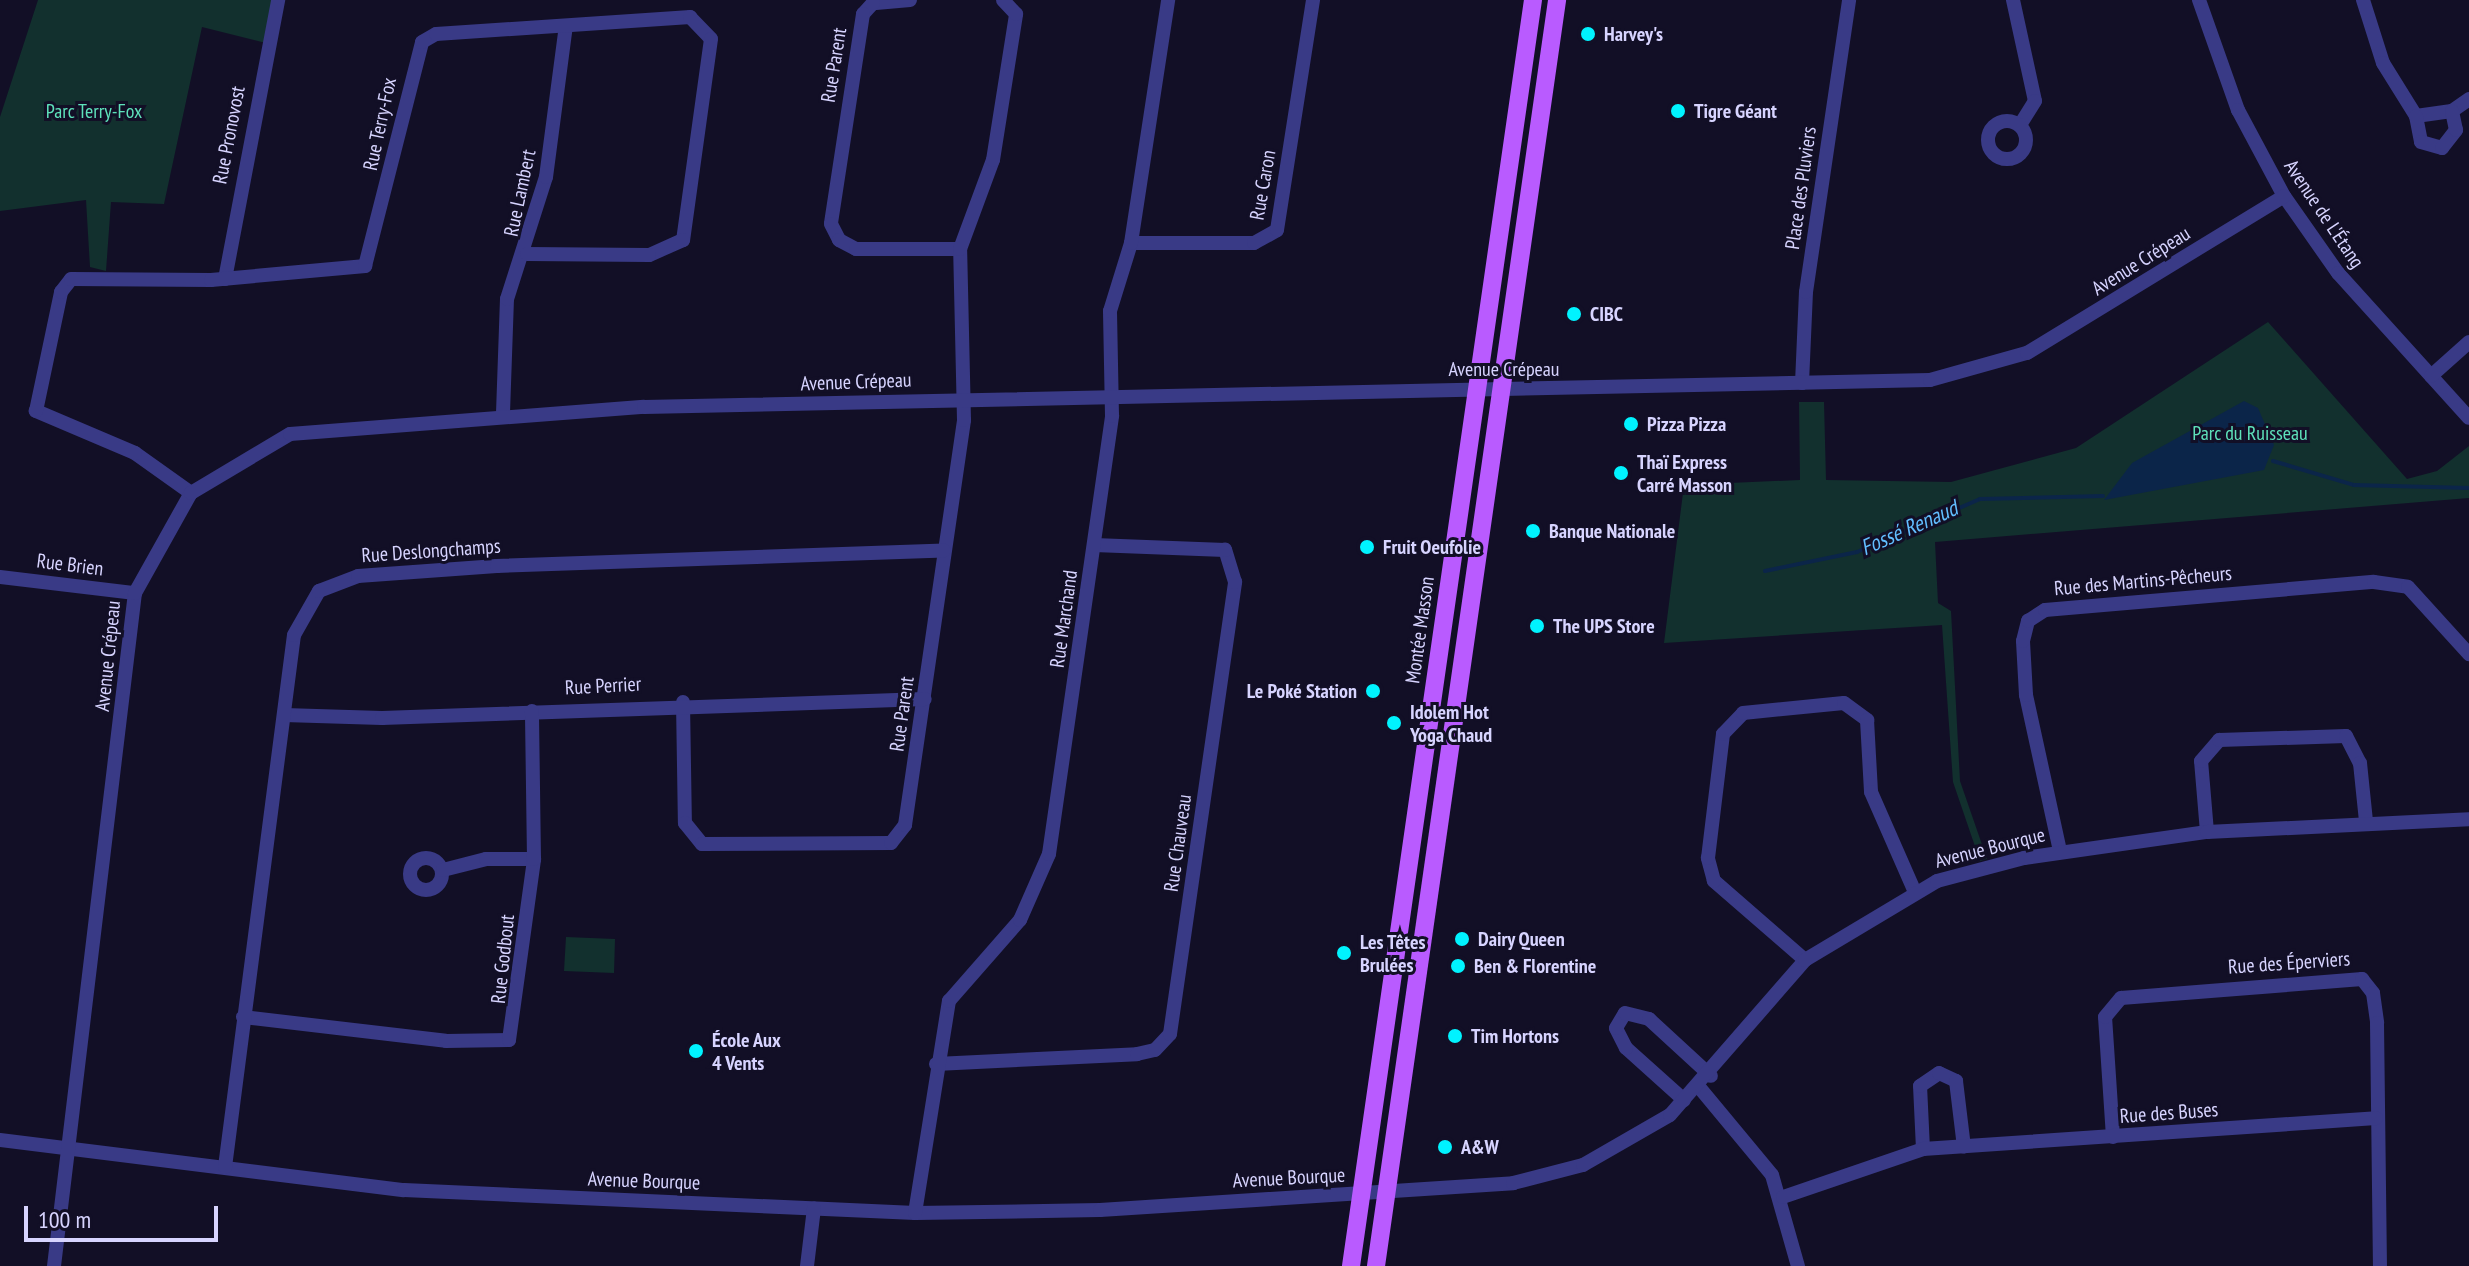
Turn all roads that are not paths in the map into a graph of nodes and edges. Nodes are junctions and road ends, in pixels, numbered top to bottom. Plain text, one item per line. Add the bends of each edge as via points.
1 (278, 0) edge
2 (910, 0) edge
3 (1003, 0) edge
4 (1168, 0) edge
5 (1313, 0) edge
6 (1533, 0) edge
7 (1557, 0) edge
8 (1849, 0) edge
9 (2013, 0) edge
10 (2199, 0) edge
11 (2363, 0) edge
12 (566, 26) junction
13 (2469, 99) edge
14 (2452, 111) junction
15 (2416, 116) junction
16 (2020, 125) dead end
17 (2284, 196) junction
18 (1131, 243) junction
19 (960, 249) junction
20 (527, 254) junction
21 (225, 279) junction
22 (2469, 342) edge
23 (2431, 376) junction
24 (1802, 383) junction
25 (1477, 390) junction
26 (1501, 390) junction
27 (1111, 395) junction
28 (963, 399) junction
29 (503, 413) junction
30 (2469, 418) edge
31 (191, 493) junction
32 (1094, 545) junction
33 (944, 550) junction
34 (0, 577) edge
35 (135, 593) junction
36 (2469, 654) edge
37 (925, 699) junction
38 (683, 702) junction
39 (532, 711) junction
40 (284, 715) junction
41 (1423, 769) junction
42 (1445, 772) junction
43 (2469, 819) edge
44 (2366, 821) junction
45 (2207, 832) junction
46 (2060, 851) junction
47 (534, 859) junction
48 (443, 870) dead end
49 (1914, 890) junction
50 (1805, 960) junction
51 (243, 1017) junction
52 (936, 1064) junction
53 (1711, 1076) junction
54 (1699, 1087) junction
55 (1684, 1100) junction
56 (2376, 1118) junction
57 (2113, 1137) junction
58 (0, 1140) edge
59 (1964, 1147) junction
60 (68, 1148) junction
61 (1923, 1149) junction
62 (225, 1167) junction
63 (1384, 1193) junction
64 (1360, 1194) junction
65 (1783, 1197) junction
66 (814, 1208) junction
67 (915, 1213) junction
68 (54, 1266) edge
69 (807, 1266) edge
70 (1351, 1266) edge
71 (1376, 1266) edge
72 (1798, 1266) edge
73 (2380, 1266) edge

1 - 21 street, Rue Pronovost
2 - 19 street, Rue Parent via 873,3 863,14 831,224 839,240 856,249
3 - 19 street, Rue Parent via 1016,14 1004,106 979,209
4 - 18 street, Rue Marchand
5 - 18 street, Rue Caron via 1277,230 1254,243
6 - 25 main road, Montée Masson
7 - 26 main road
8 - 24 street, Place des Pluviers via 1806,292
9 - 16 street via 2035,101
10 - 17 street, Avenue de L'Étang via 2238,110
11 - 15 street via 2383,63
12 - 20 street, Rue Lambert
12 - 20 street, Rue Terry-Fox via 690,17 706,28 711,39 683,240 649,255
12 - 21 street, Rue Terry-Fox via 436,34 422,42 365,266
13 - 14 street
14 - 15 street
14 - 15 street via 2456,130 2442,148 2421,142
17 - 23 street, Avenue de L'Étang via 2338,273
17 - 24 street, Avenue Crépeau via 2012,360 1930,380
18 - 27 street, Rue Marchand via 1110,311
19 - 28 street, Rue Parent
20 - 29 street, Rue Lambert via 502,328
21 - 31 street, Rue Terry-Fox via 71,279 61,292 35,391 36,411 135,453
22 - 23 street
23 - 30 street, Avenue de L'Étang
24 - 26 street, Avenue Crépeau
25 - 26 street, Avenue Crépeau
25 - 27 street, Avenue Crépeau
25 - 41 main road, Montée Masson
26 - 42 main road
27 - 28 street, Avenue Crépeau
27 - 32 street, Rue Marchand
28 - 29 street, Avenue Crépeau
28 - 33 street, Rue Parent
29 - 31 street, Avenue Crépeau via 313,427 228,465
31 - 35 street, Avenue Crépeau
32 - 52 street, Rue Marchand via 1049,854 1020,920 949,1001
32 - 52 street, Rue Chauveau via 1225,550 1235,582 1170,1034 1155,1050 1137,1054
33 - 37 street, Rue Parent
33 - 40 street, Rue Deslongchamps via 625,558 339,581 319,591 299,617
34 - 35 street, Rue Brien
35 - 60 street, Avenue Crépeau
36 - 46 street, Rue des Martins-Pêcheurs via 2408,587 2374,582 2045,610 2028,621 2023,641 2026,695
37 - 38 street, Rue Perrier
37 - 38 street, Rue Parent via 905,825 891,843 860,844 702,844 685,823
38 - 39 street, Rue Perrier
39 - 40 street, Rue Perrier
39 - 47 street, Rue Godbout
40 - 51 street, Rue Deslongchamps
41 - 42 main road
41 - 64 main road, Montée Masson
42 - 63 main road
43 - 44 street, Avenue Bourque
44 - 45 street, Avenue Bourque
44 - 45 street via 2360,763 2346,736 2219,740 2201,761
45 - 46 street, Avenue Bourque
46 - 49 street, Avenue Bourque
47 - 48 street via 486,859
47 - 51 street, Rue Godbout via 509,1040 446,1041
49 - 50 street, Avenue Bourque
49 - 50 street via 1871,792 1867,720 1844,703 1743,713 1723,734 1708,858 1714,881
50 - 53 street, Avenue Bourque
51 - 62 street, Rue Deslongchamps
52 - 67 street, Rue Marchand
53 - 54 street, Avenue Bourque
53 - 55 street via 1649,1019 1625,1013 1616,1028 1626,1048
54 - 55 street, Avenue Bourque
54 - 65 street via 1744,1133
55 - 63 street, Avenue Bourque via 1583,1165 1513,1183
56 - 57 street, Rue des Buses
56 - 57 street, Rue des Éperviers via 2373,993 2362,979 2340,976 2121,998 2105,1017
56 - 73 street, Rue des Éperviers
57 - 59 street, Rue des Buses
58 - 60 street, Avenue Bourque
59 - 61 street, Rue des Buses
59 - 61 street via 1956,1081 1939,1073 1920,1086
60 - 62 street, Avenue Bourque
60 - 68 street, Avenue Crépeau
61 - 65 street, Rue des Buses
62 - 66 street, Avenue Bourque via 450,1193
63 - 64 street, Avenue Bourque
63 - 71 main road
64 - 67 street, Avenue Bourque
64 - 70 main road, Montée Masson
65 - 72 street
66 - 67 street, Avenue Bourque
66 - 69 street

